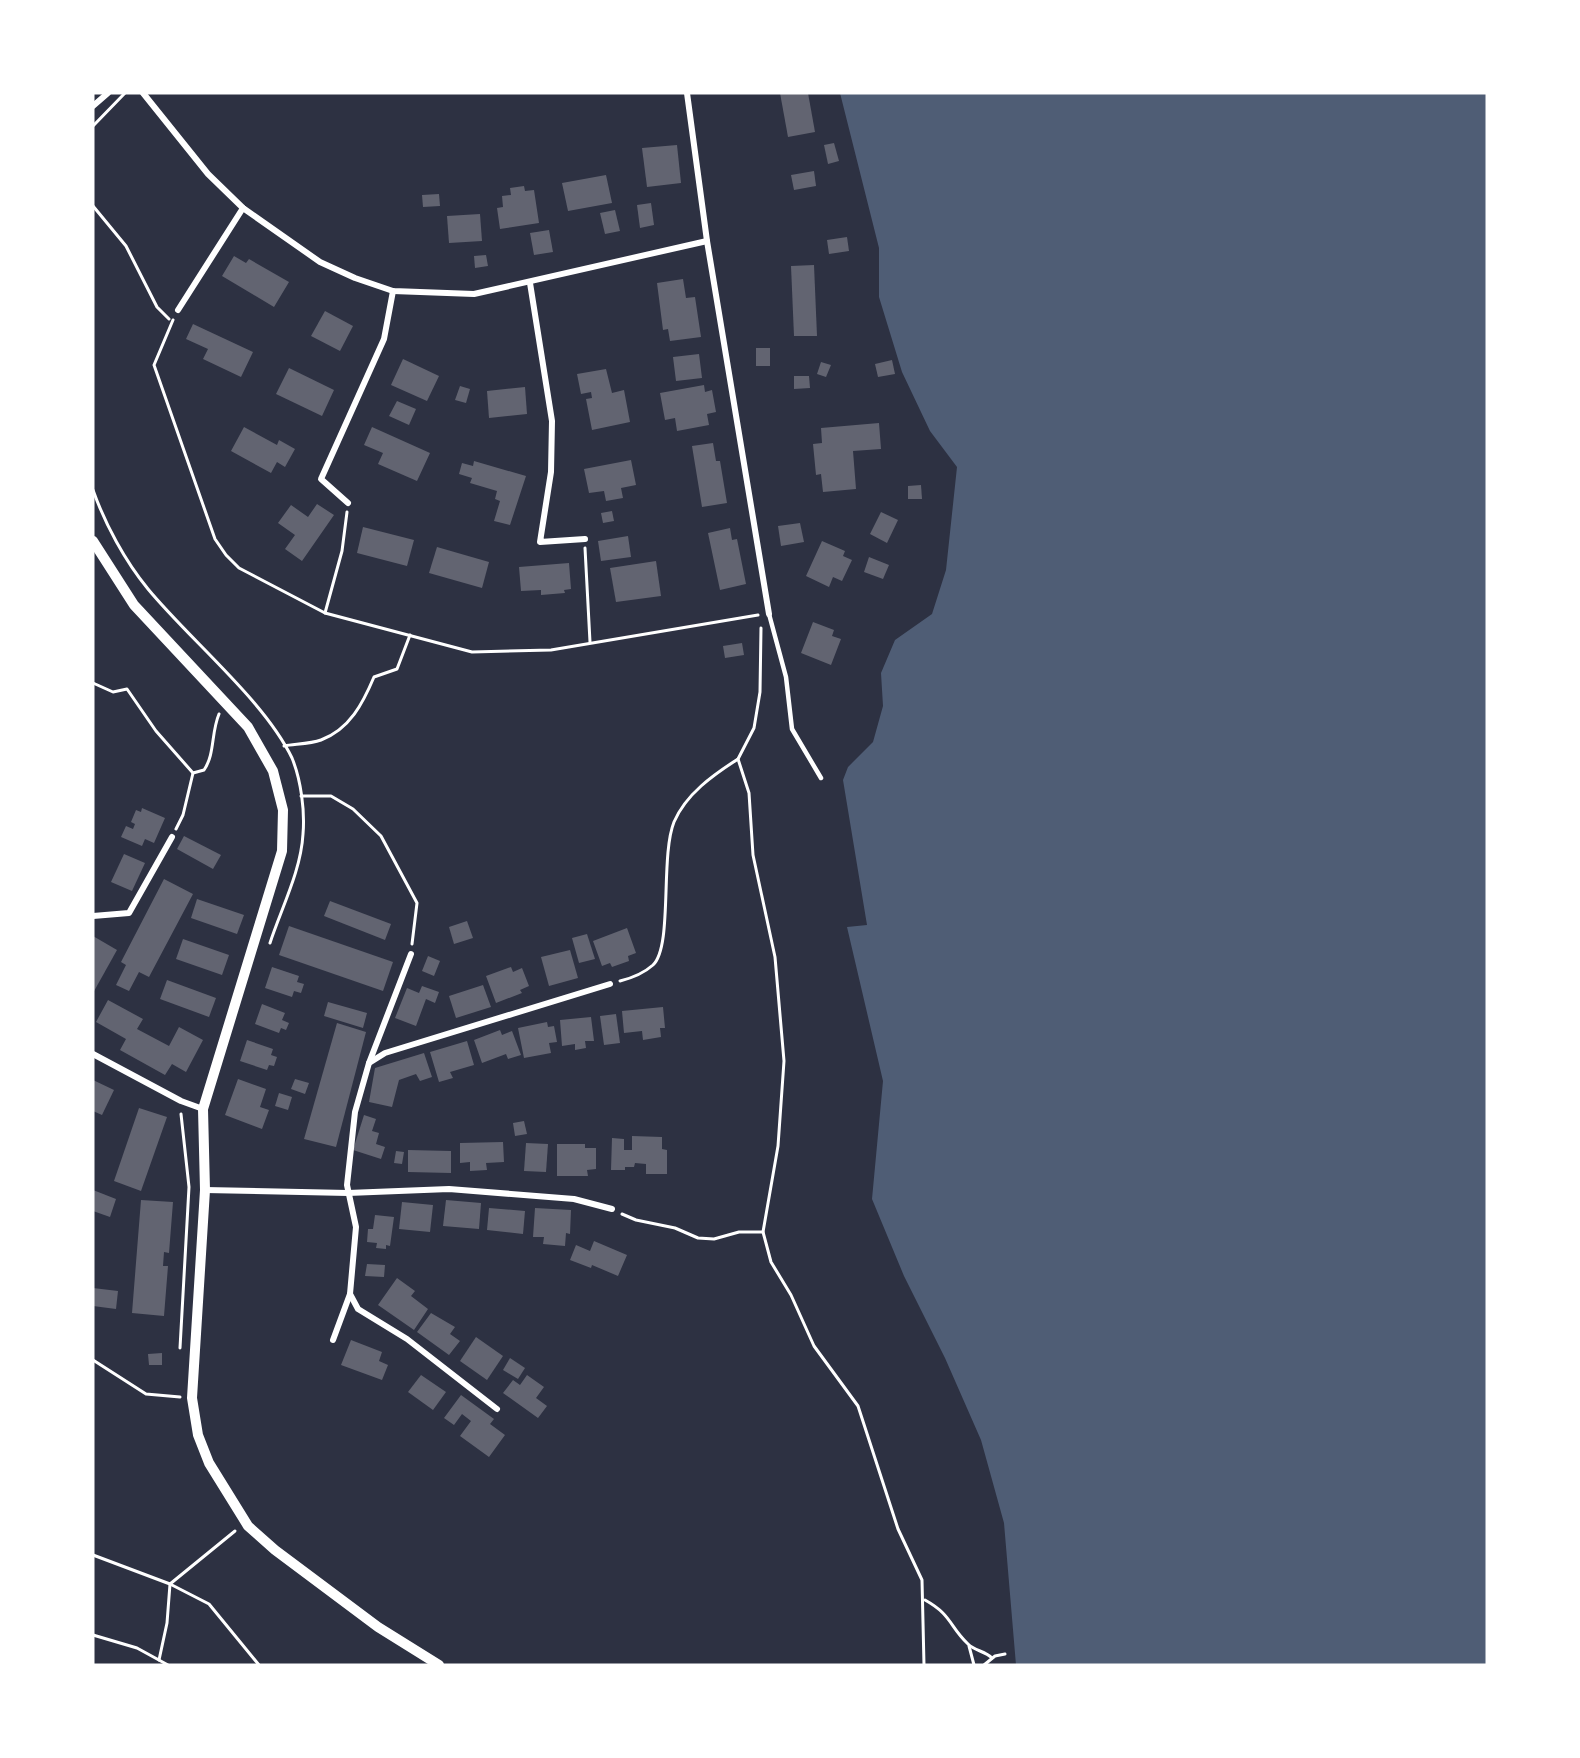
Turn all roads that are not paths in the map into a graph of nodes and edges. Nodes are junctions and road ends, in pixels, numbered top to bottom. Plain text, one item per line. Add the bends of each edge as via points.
1 (108, 93) edge
2 (143, 93) edge
3 (687, 93) edge
4 (93, 106) edge
5 (243, 208) junction
6 (706, 241) junction
7 (530, 283) junction
8 (393, 291) junction
9 (178, 310) road end
10 (348, 503) road end
11 (585, 539) road end
12 (93, 541) edge
13 (769, 614) joint
14 (821, 778) dead end
15 (172, 837) road end
16 (93, 916) edge
17 (411, 954) road end
18 (610, 984) road end
19 (93, 1054) edge
20 (369, 1063) junction
21 (203, 1108) junction
22 (205, 1190) junction
23 (348, 1193) junction
24 (612, 1209) road end
25 (350, 1294) junction
26 (333, 1340) dead end
27 (497, 1409) dead end
28 (439, 1665) edge

1 - 4 street
2 - 5 street via 208,174
3 - 6 street
5 - 8 street via 320,262
5 - 9 street
6 - 7 street
6 - 13 street
7 - 8 street via 474,294
7 - 11 street via 552,421 551,472 540,542
8 - 10 street via 384,339 321,479
12 - 21 street via 134,605 248,727 273,771 283,810 282,851
13 - 14 lane via 786,677 792,729
15 - 16 street via 129,913
17 - 20 street
18 - 20 street via 385,1053
19 - 21 street via 181,1101
20 - 23 street via 355,1112
21 - 22 street
22 - 23 street
22 - 28 street via 192,1398 198,1434 209,1463 248,1526 275,1550 378,1627
23 - 24 street via 450,1189 574,1199
23 - 25 street via 356,1227
25 - 26 street
25 - 27 street via 358,1309 407,1339

